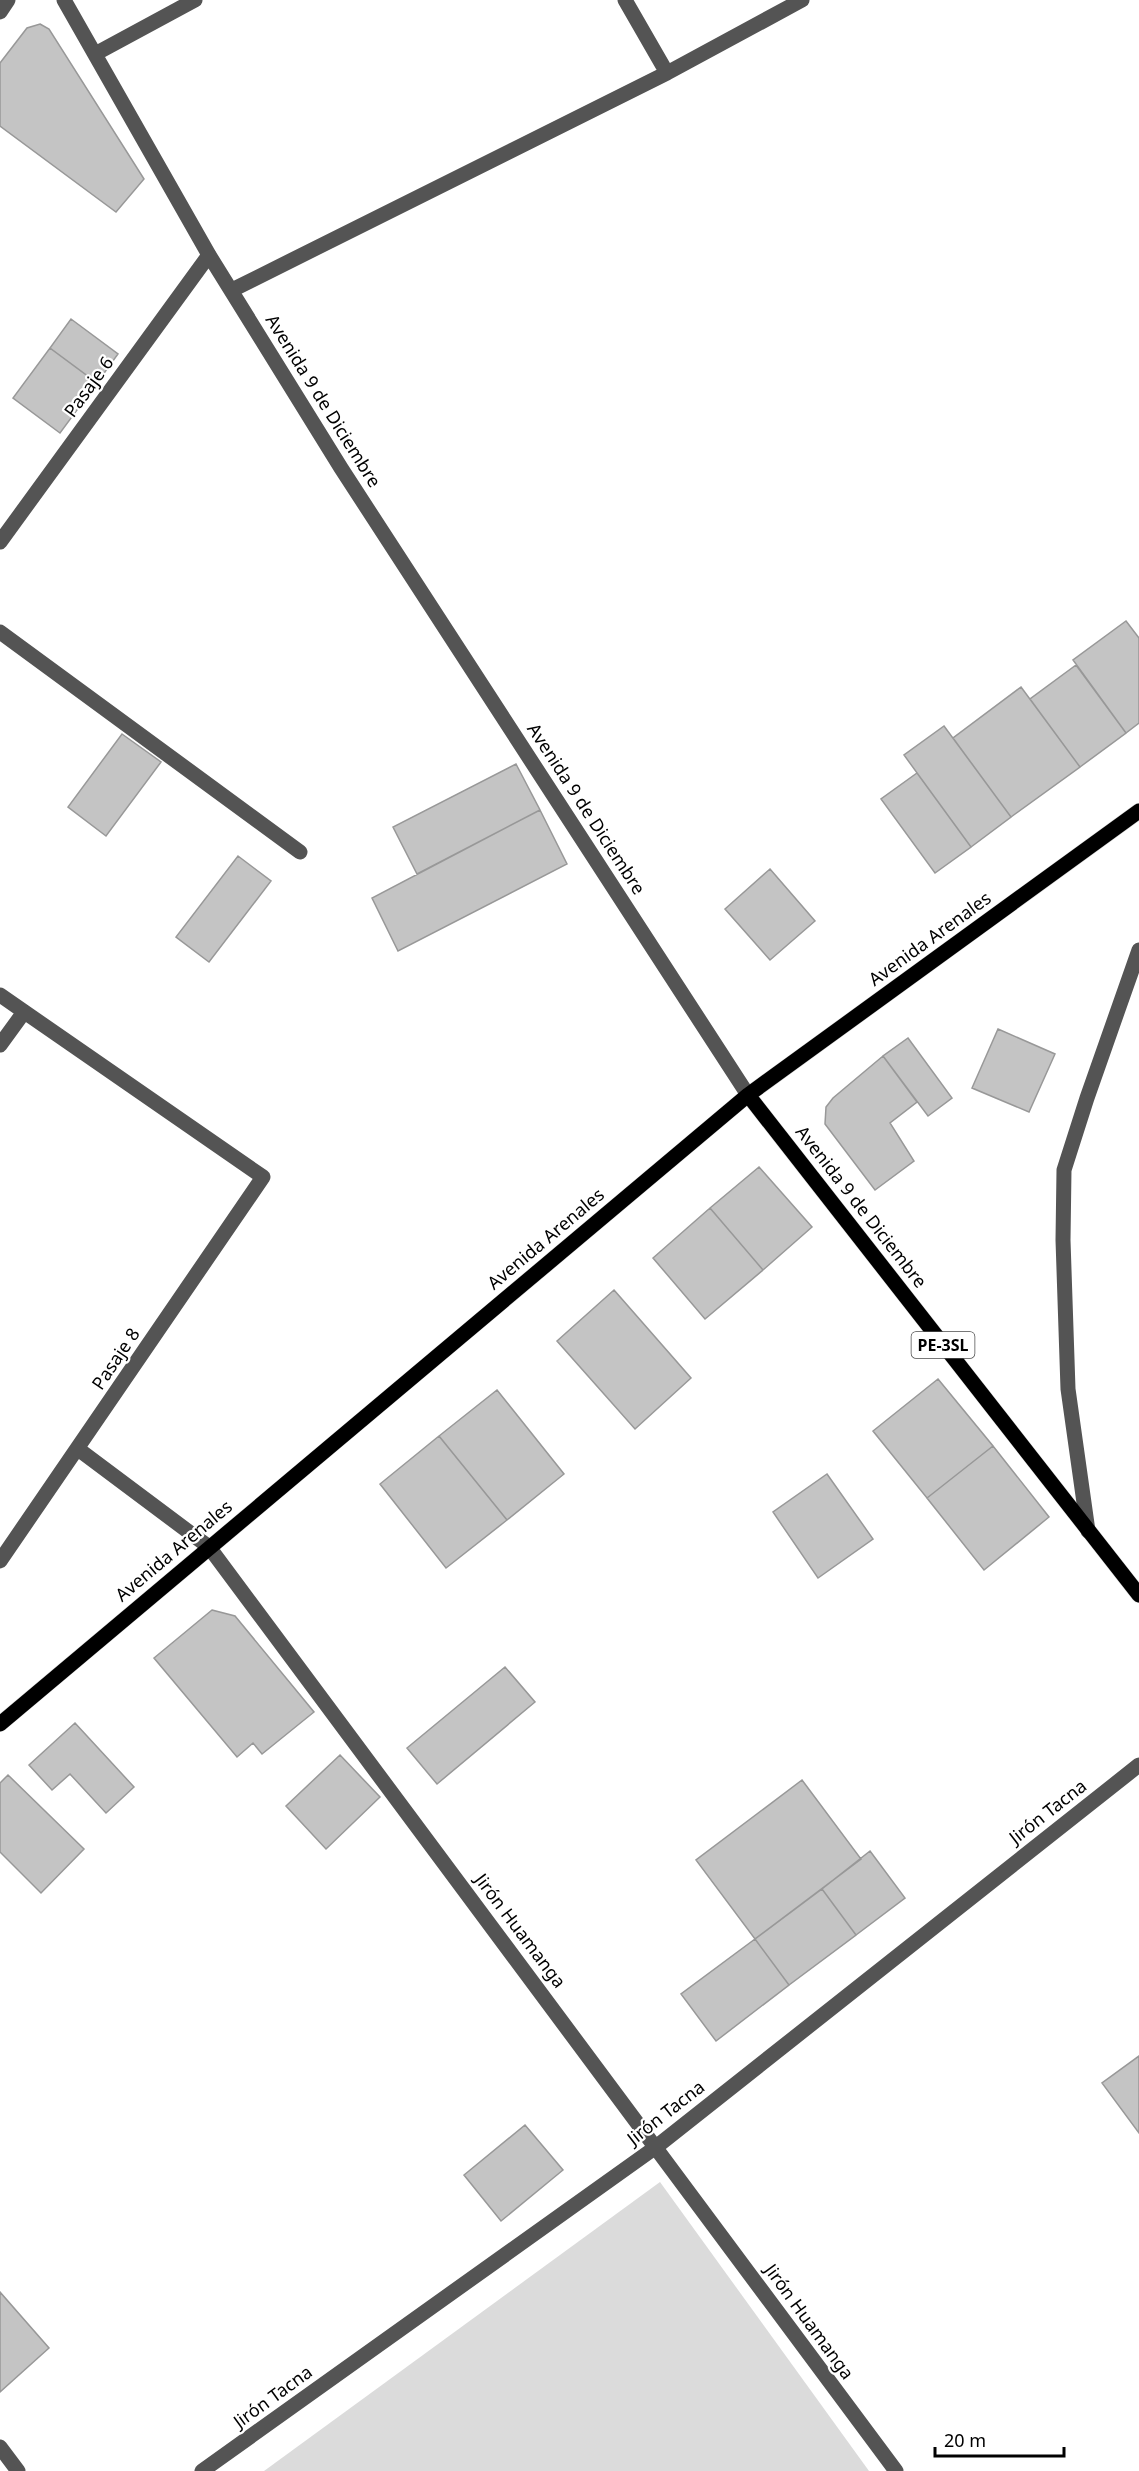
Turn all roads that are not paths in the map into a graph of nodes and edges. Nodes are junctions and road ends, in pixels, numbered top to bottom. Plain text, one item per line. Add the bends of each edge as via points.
1 (8, 0) edge
2 (64, 0) edge
3 (195, 0) edge
4 (625, 0) edge
5 (802, 0) edge
6 (0, 12) edge
7 (95, 54) junction
8 (667, 73) junction
9 (209, 255) junction
10 (232, 290) junction
11 (0, 542) edge
12 (0, 632) edge
13 (1139, 810) edge
14 (300, 852) dead end
15 (1139, 950) edge
16 (0, 995) edge
17 (24, 1012) junction
18 (0, 1045) edge
19 (748, 1095) junction
20 (78, 1449) junction
21 (1088, 1532) junction
22 (209, 1547) junction
23 (0, 1561) edge
24 (1139, 1595) edge
25 (0, 1724) edge
26 (1139, 1765) edge
27 (656, 2146) junction
28 (0, 2447) edge
29 (18, 2471) edge
30 (202, 2471) edge
31 (896, 2471) edge

1 - 6 street
2 - 7 street, Avenida 9 de Diciembre
3 - 7 street
4 - 8 street
5 - 8 street
7 - 9 street, Avenida 9 de Diciembre
8 - 10 street
9 - 10 street, Avenida 9 de Diciembre
9 - 11 street, Pasaje 6
10 - 19 street, Avenida 9 de Diciembre via 341,468
12 - 14 street
13 - 19 main road, Avenida Arenales
15 - 21 street via 1064,1170 1068,1389
16 - 17 street
17 - 18 street
17 - 20 street, Pasaje 8 via 263,1177
19 - 21 main road, Avenida 9 de Diciembre / PE-3SL
19 - 22 main road, Avenida Arenales
20 - 22 street, Jirón Huamanga
20 - 23 street, Pasaje 8
21 - 24 main road, Avenida 9 de Diciembre / PE-3SL
22 - 25 main road, Avenida Arenales
22 - 27 street, Jirón Huamanga
26 - 27 street, Jirón Tacna
27 - 30 street, Jirón Tacna
27 - 31 street, Jirón Huamanga
28 - 29 street

